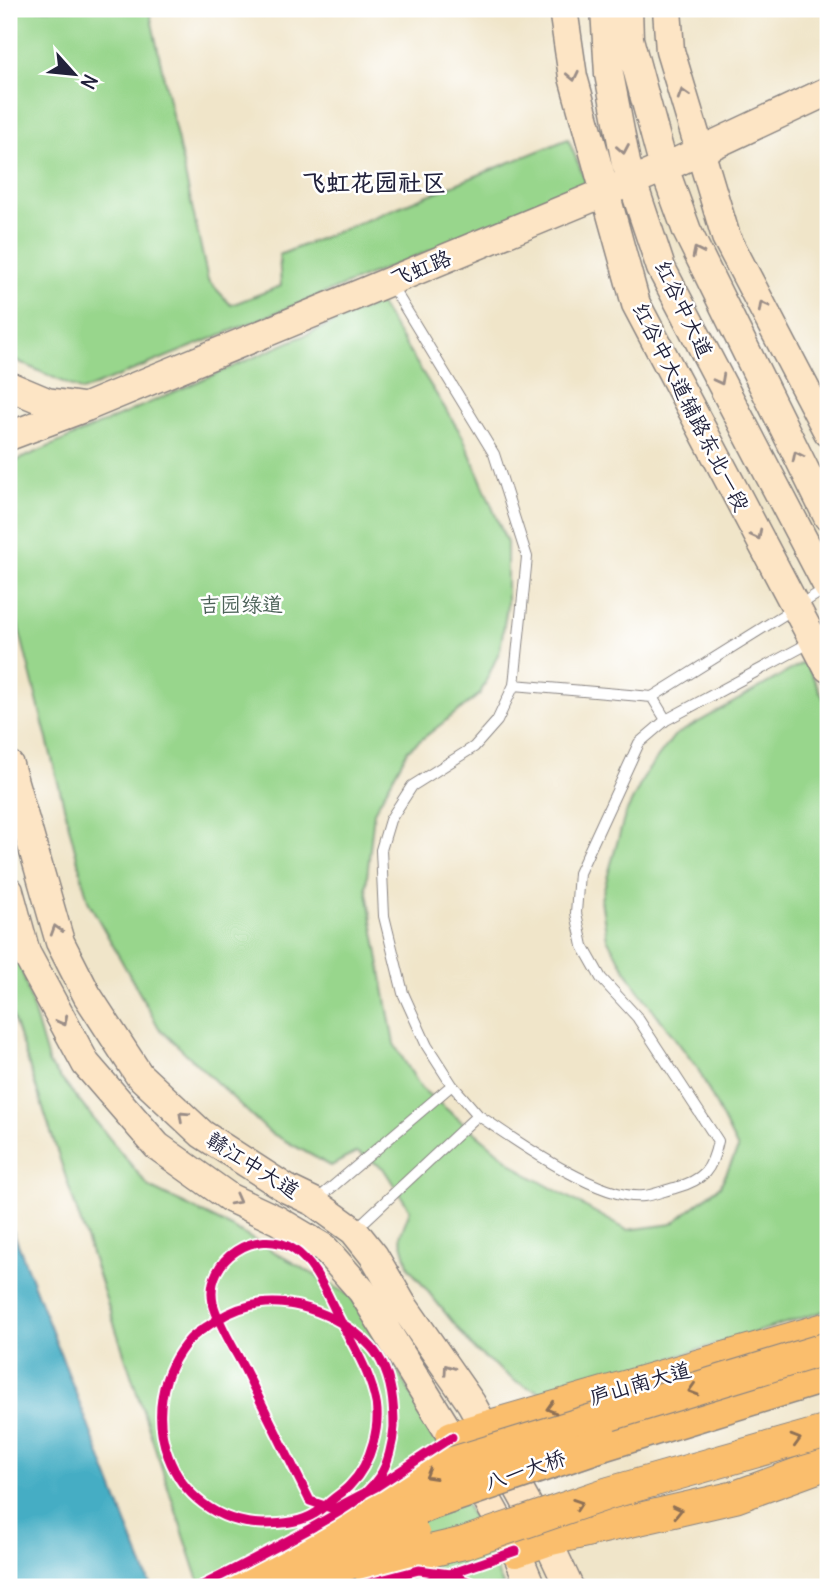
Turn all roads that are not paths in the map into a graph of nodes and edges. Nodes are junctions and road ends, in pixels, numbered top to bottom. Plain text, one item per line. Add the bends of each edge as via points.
1 (563, 9) edge
2 (605, 9) edge
3 (628, 9) edge
4 (667, 9) edge
5 (828, 91) edge
6 (701, 152) junction
7 (664, 168) junction
8 (631, 181) junction
9 (604, 192) junction
10 (390, 281) junction
11 (9, 386) edge
12 (86, 407) junction
13 (828, 432) edge
14 (9, 436) edge
15 (828, 517) edge
16 (828, 587) edge
17 (796, 607) junction
18 (821, 636) edge
19 (828, 668) edge
20 (514, 685) junction
21 (652, 696) junction
22 (666, 720) junction
23 (9, 765) edge
24 (9, 891) edge
25 (453, 1085) junction
26 (478, 1115) junction
27 (314, 1202) junction
28 (354, 1231) junction
29 (828, 1328) edge
30 (828, 1348) edge
31 (828, 1374) edge
32 (828, 1398) edge
33 (485, 1427) junction
34 (828, 1431) edge
35 (452, 1437) junction
36 (828, 1463) edge
37 (547, 1540) junction
38 (516, 1551) junction
39 (290, 1577) edge
40 (230, 1587) edge
41 (531, 1587) edge
42 (569, 1587) edge

1 -> 9 main road, 红谷中大道辅路东北一段 via 573,77
2 -> 8 main road, 红谷中大道 via 609,74
3 - 7 main road, 红谷中大道 via 629,39
6 -> 4 main road via 670,51
5 - 6 main road, 飞虹路
6 - 7 main road, 飞虹路
13 -> 6 main road via 726,237
7 - 8 main road, 飞虹路
15 -> 7 main road, 红谷中大道 via 687,231
8 - 9 main road, 飞虹路
8 -> 16 main road, 红谷中大道 via 661,268
9 - 10 main road, 飞虹路
9 -> 17 main road, 红谷中大道辅路东北一段 via 635,304
10 - 12 main road, 飞虹路
10 - 20 lane via 494,454 527,557
11 - 12 main road via 47,402
12 - 14 main road, 飞虹路
16 - 17 lane
17 - 18 main road, 红谷中大道辅路东北一段
17 - 21 lane
18 - 19 main road, 红谷中大道辅路东北一段
18 - 22 lane
20 - 21 lane
20 - 25 lane via 497,721 474,747 412,786 390,820 381,850 384,916 403,993 427,1046
21 - 22 lane
22 - 26 lane via 639,743 579,873 576,913 583,946 601,978 637,1017 718,1141 713,1164 692,1183 642,1197 600,1189
27 -> 23 main road, 赣江中大道 via 202,1134 139,1075 87,995 60,942
24 -> 35 main road, 赣江中大道 via 26,953 86,1064 157,1146 230,1198 324,1248 362,1291
25 - 26 lane
25 - 27 lane
26 - 28 lane
27 - 28 main road, 赣江中大道
33 -> 28 main road, 赣江中大道
29 -> 33 main road, 庐山南大道
30 -> 39 main road, bridge via 449,1464
31 - 39 highway, 八一大桥, bridge via 603,1443 431,1503
32 - 39 highway, 八一大桥, bridge via 593,1470
33 - 35 main road, 庐山南大道
33 - 37 main road, 赣江中大道
39 -> 34 main road, bridge via 464,1543 609,1493
35 - 38 main road, 赣江中大道
37 -> 36 main road via 735,1497
37 - 38 main road
37 - 42 main road, 赣江中大道
38 - 41 main road, 赣江中大道
39 - 40 highway, 八一大桥

